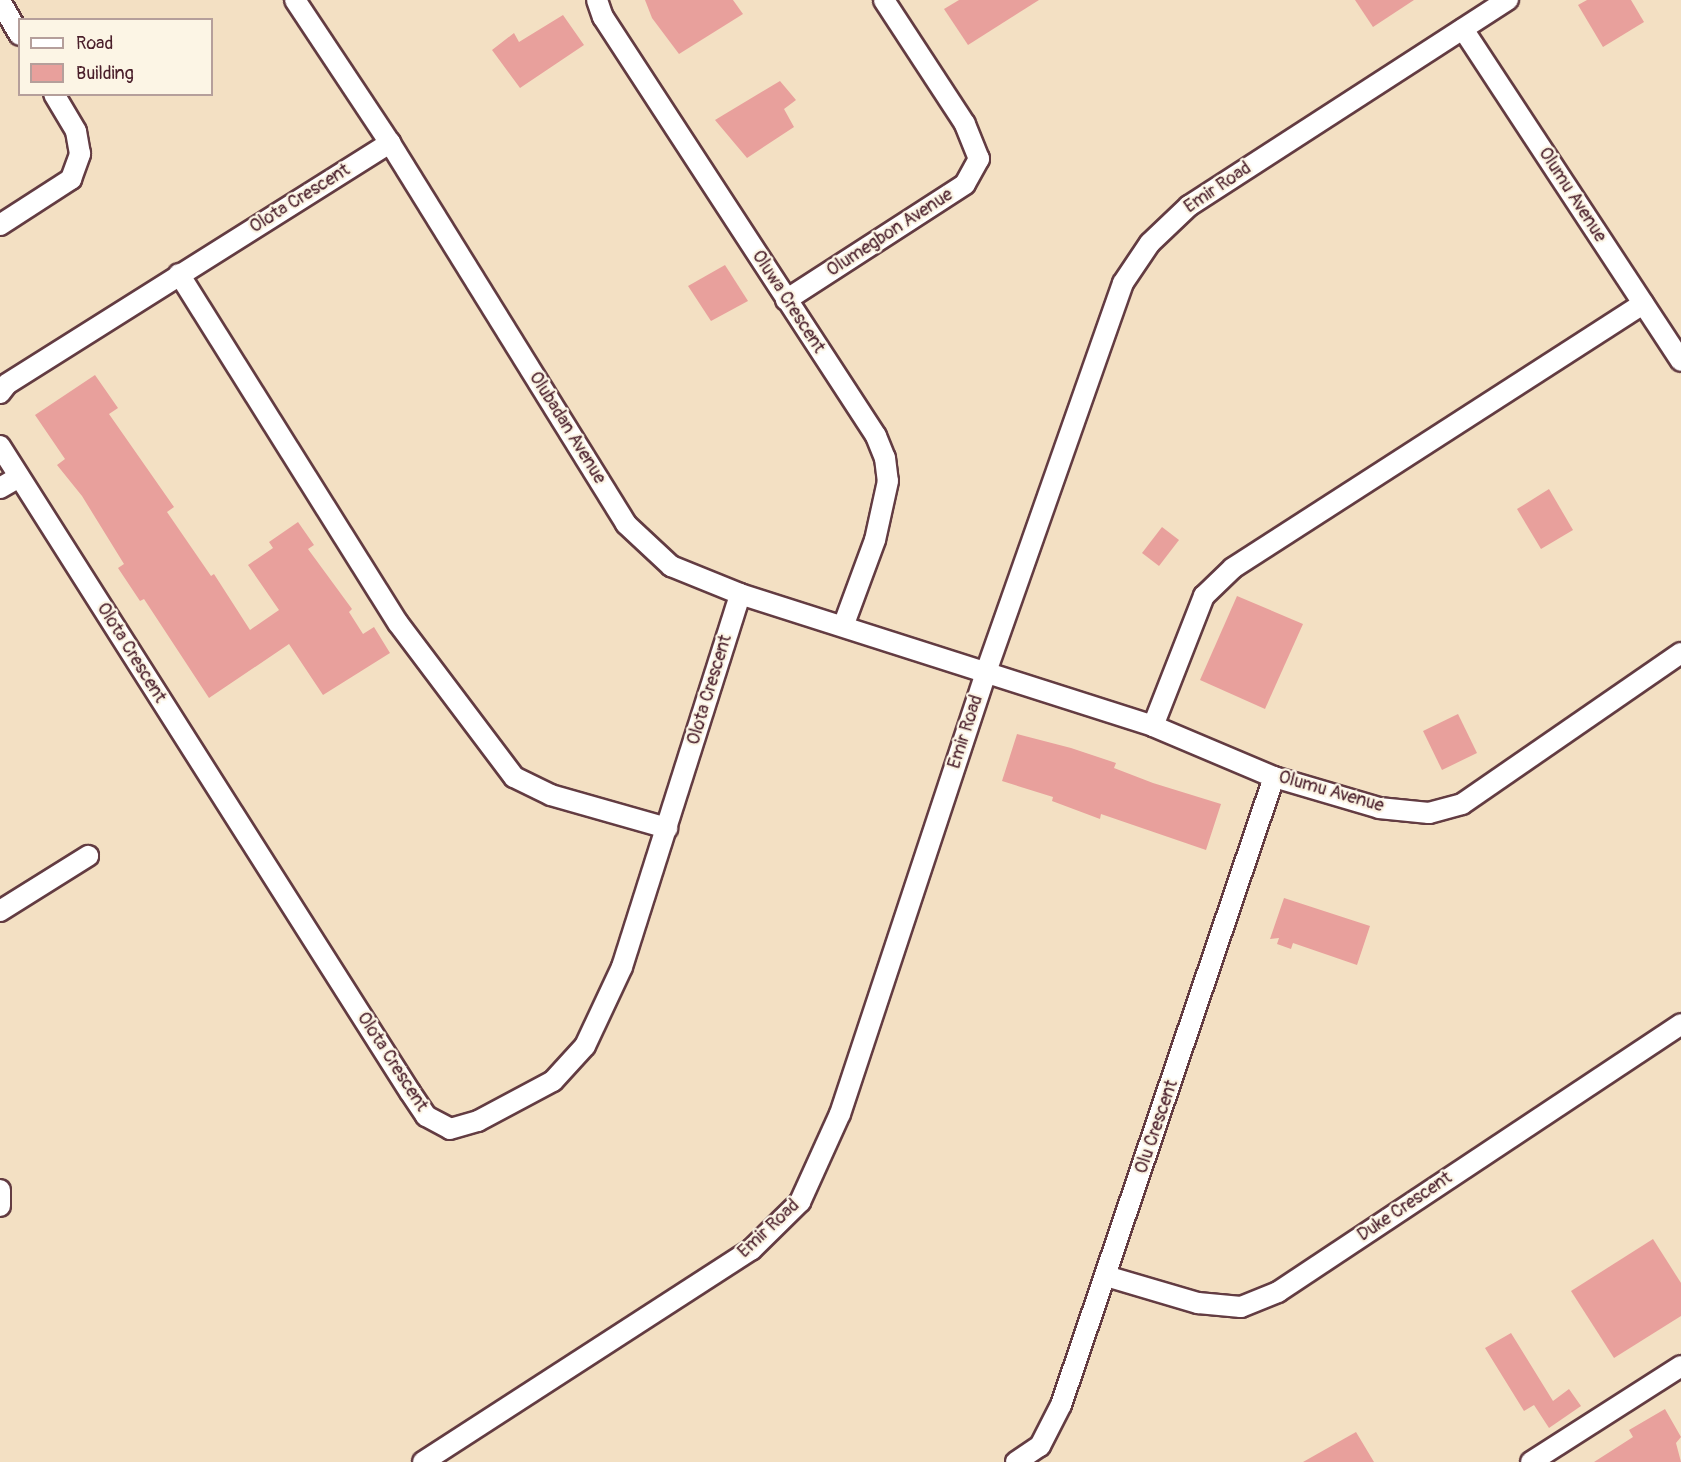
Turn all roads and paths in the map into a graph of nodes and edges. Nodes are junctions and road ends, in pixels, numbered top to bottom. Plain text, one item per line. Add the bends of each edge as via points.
1 (295, 0) edge
2 (597, 0) edge
3 (884, 0) edge
4 (1508, 0) edge
5 (0, 1) edge
6 (1463, 29) junction
7 (18, 32) edge
8 (55, 96) edge
9 (390, 143) junction
10 (0, 225) edge
11 (179, 274) junction
12 (786, 300) junction
13 (1643, 304) junction
14 (1681, 361) edge
15 (0, 393) edge
16 (0, 446) edge
17 (19, 477) junction
18 (0, 488) edge
19 (740, 594) junction
20 (844, 624) junction
21 (1681, 653) edge
22 (986, 672) junction
23 (1153, 726) junction
24 (1274, 777) junction
25 (667, 828) junction
26 (88, 856) dead end
27 (0, 910) edge
28 (1681, 1024) edge
29 (0, 1190) edge
30 (0, 1206) edge
31 (1106, 1276) junction
32 (1681, 1366) edge
33 (423, 1462) edge
34 (1016, 1462) edge
35 (1531, 1462) edge

1 - 9 street, Olubadan Avenue
2 - 12 street, Oluwa Crescent via 603,17
3 - 12 street, Olumegbon Avenue via 965,124 979,159 965,184
4 - 6 street, Emir Road
5 - 7 street
6 - 13 street, Olumu Avenue
6 - 22 street, Emir Road via 1189,206 1150,243 1123,283
8 - 10 street via 76,131 80,154 71,179
9 - 11 street, Olota Crescent
9 - 19 street, Olubadan Avenue via 626,524 671,566
11 - 15 street, Olota Crescent via 7,384
11 - 25 street via 398,623 514,777 551,795
12 - 20 street, Oluwa Crescent via 876,436 885,458 888,481 875,540
13 - 14 street, Olumu Avenue
13 - 23 street via 1233,568 1204,596
16 - 17 street, Olota Crescent
17 - 18 street
17 - 25 street, Olota Crescent via 426,1116 450,1129 478,1121 553,1081 585,1046 622,967
19 - 20 street, Olubadan Avenue
19 - 25 street, Olota Crescent
20 - 22 street, Olubadan Avenue
21 - 24 street, Olumu Avenue via 1462,804 1429,813 1379,808
22 - 23 street, Olumu Avenue
22 - 33 street, Emir Road via 840,1114 800,1202 751,1250
23 - 24 street, Olumu Avenue
24 - 31 street, Olu Crescent
26 - 27 street
28 - 31 street, Duke Crescent via 1278,1292 1241,1307 1198,1303
29 - 30 street
31 - 34 street, Olu Crescent via 1061,1405 1040,1446
32 - 35 street

